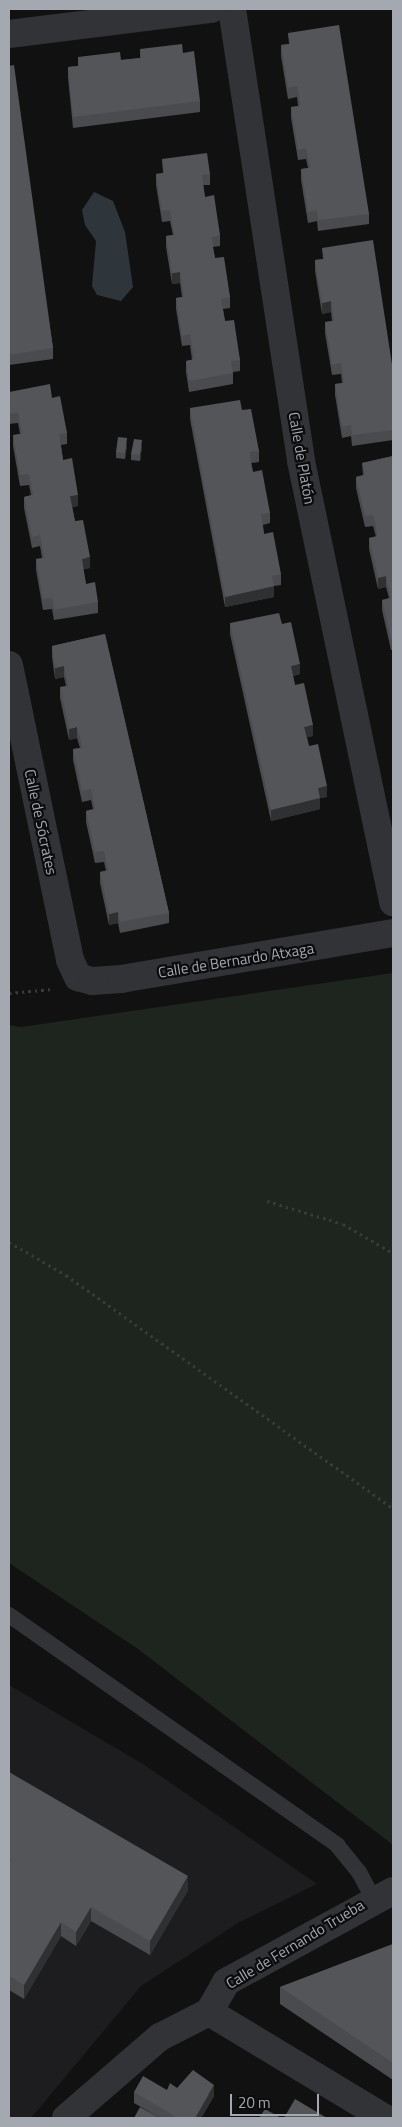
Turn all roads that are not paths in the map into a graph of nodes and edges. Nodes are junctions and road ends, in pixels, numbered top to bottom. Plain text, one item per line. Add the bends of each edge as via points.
1 (211, 9) edge
2 (232, 9) edge
3 (9, 34) edge
4 (9, 665) edge
5 (393, 903) edge
6 (393, 934) edge
7 (78, 976) joint
8 (9, 1615) edge
9 (383, 1895) edge
10 (209, 2012) junction
11 (376, 2116) edge
12 (66, 2118) edge

1 - 3 street
2 - 5 street, Calle de Platón via 301,461
4 - 7 street, Calle de Sócrates via 70,960
6 - 7 street, Calle de Bernardo Atxaga via 121,979 92,981
8 - 9 lane via 337,1845
9 - 10 street, Calle de Fernando Trueba via 226,1982
10 - 11 street
10 - 12 street via 160,2037

